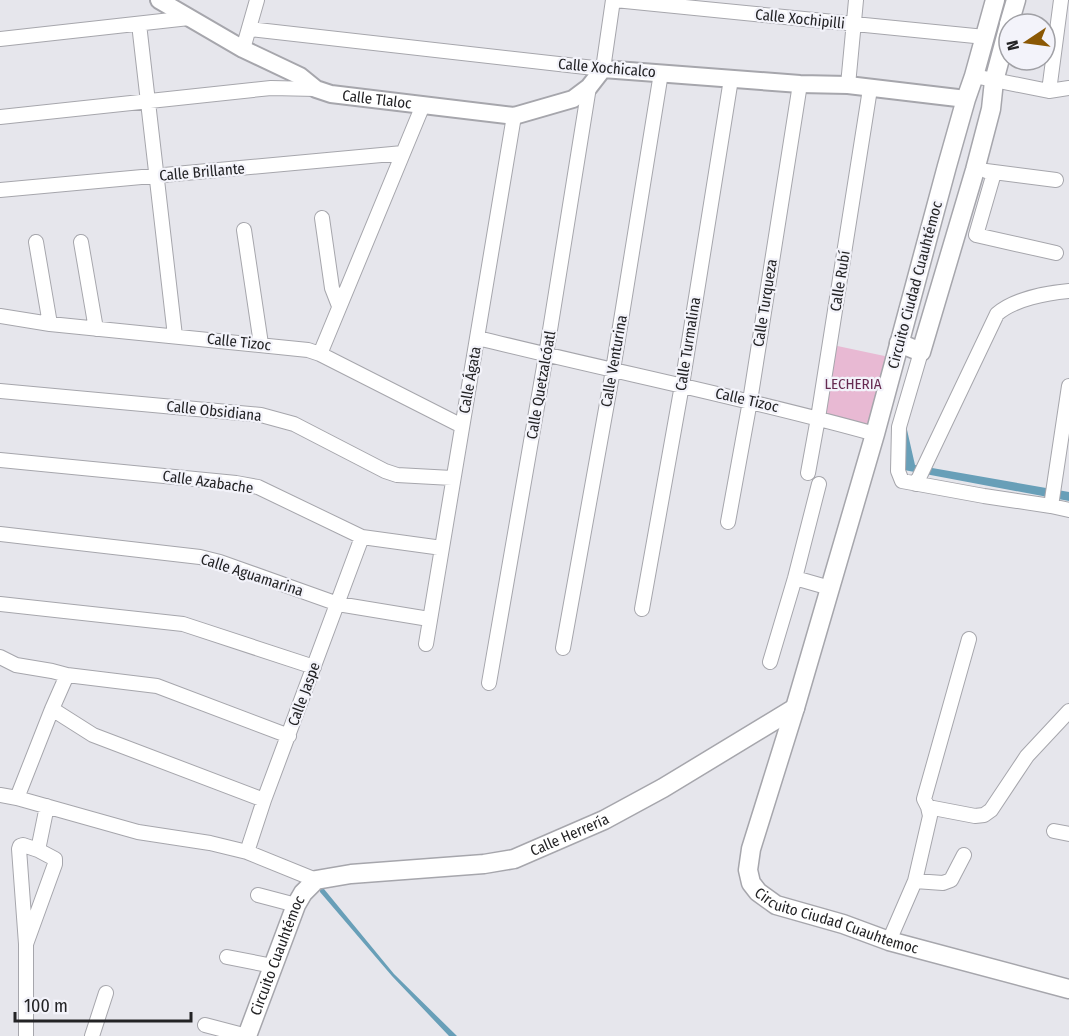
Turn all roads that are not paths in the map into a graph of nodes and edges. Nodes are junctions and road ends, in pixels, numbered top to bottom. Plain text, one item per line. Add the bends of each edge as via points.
1 (159, 0) edge
2 (257, 0) edge
3 (614, 0) edge
4 (856, 0) edge
5 (995, 0) edge
6 (1061, 0) edge
7 (189, 18) junction
8 (139, 24) junction
9 (854, 25) junction
10 (249, 29) junction
11 (985, 37) junction
12 (0, 39) edge
13 (243, 49) junction
14 (277, 64) junction
15 (603, 69) junction
16 (997, 70) edge
17 (661, 73) junction
18 (974, 76) junction
19 (731, 79) junction
20 (994, 81) junction
21 (800, 84) junction
22 (848, 85) junction
23 (589, 87) junction
24 (271, 88) junction
25 (1069, 88) edge
26 (316, 89) junction
27 (870, 89) junction
28 (1048, 91) junction
29 (966, 99) junction
30 (148, 102) junction
31 (423, 105) junction
32 (514, 116) junction
33 (0, 117) edge
34 (403, 153) junction
35 (975, 170) junction
36 (994, 172) junction
37 (156, 176) junction
38 (1056, 180) dead end
39 (0, 190) edge
40 (322, 218) dead end
41 (244, 230) dead end
42 (36, 242) dead end
43 (81, 242) dead end
44 (1056, 253) dead end
45 (1069, 291) edge
46 (339, 306) junction
47 (0, 316) edge
48 (50, 324) junction
49 (96, 329) junction
50 (175, 336) junction
51 (478, 338) junction
52 (899, 343) junction
53 (261, 344) junction
54 (921, 352) junction
55 (320, 354) junction
56 (546, 355) junction
57 (613, 370) junction
58 (682, 385) junction
59 (1069, 386) edge
60 (0, 391) edge
61 (750, 401) junction
62 (818, 418) junction
63 (462, 426) junction
64 (874, 434) junction
65 (0, 460) edge
66 (808, 473) dead end
67 (916, 476) junction
68 (452, 477) junction
69 (819, 484) dead end
70 (1052, 497) junction
71 (1069, 510) edge
72 (728, 522) dead end
73 (0, 534) edge
74 (362, 537) junction
75 (442, 548) junction
76 (795, 578) junction
77 (830, 588) junction
78 (0, 604) edge
79 (338, 604) junction
80 (642, 609) dead end
81 (429, 619) junction
82 (969, 639) dead end
83 (426, 644) dead end
84 (563, 648) dead end
85 (0, 657) edge
86 (770, 662) dead end
87 (314, 667) junction
88 (67, 675) junction
89 (489, 683) dead end
90 (795, 708) junction
91 (52, 709) junction
92 (1069, 711) edge
93 (289, 736) junction
94 (0, 795) edge
95 (17, 798) junction
96 (264, 800) junction
97 (47, 806) junction
98 (928, 807) junction
99 (1054, 831) dead end
100 (1069, 834) edge
101 (38, 850) junction
102 (247, 852) junction
103 (964, 855) dead end
104 (316, 880) junction
105 (915, 881) junction
106 (258, 895) dead end
107 (296, 905) junction
108 (889, 941) junction
109 (26, 944) junction
110 (227, 957) dead end
111 (273, 966) junction
112 (1069, 989) edge
113 (106, 993) dead end
114 (205, 1025) dead end
115 (26, 1036) edge
116 (92, 1036) edge
117 (247, 1036) edge

1 - 7 street, Calle Tlaloc
2 - 10 street
3 - 9 street, Calle Xochipilli
3 - 15 street
4 - 9 street
5 - 11 main road, Circuito Ciudad Cuauhtémoc
6 - 28 street
7 - 8 street
7 - 13 street, Calle Tlaloc
8 - 12 street
8 - 30 street
9 - 11 street, Calle Xochipilli
9 - 22 street
10 - 13 street
10 - 15 street, Calle Xochicalco
11 - 18 main road, Circuito Ciudad Cuauhtémoc
13 - 14 street, Calle Tlaloc
14 - 24 street
14 - 26 street, Calle Tlaloc
15 - 17 street, Calle Xochicalco
15 - 23 street, Calle Tlaloc
16 - 20 main road
17 - 19 street, Calle Xochicalco
17 - 57 street, Calle Venturina
18 - 20 street
18 - 29 main road, Circuito Ciudad Cuauhtémoc
19 - 21 street, Calle Xochicalco
19 - 58 street, Calle Turmalina
20 - 28 street
20 - 35 main road
21 - 22 street, Calle Xochicalco
21 - 61 street, Calle Turqueza
22 - 27 street, Calle Xochicalco
23 - 32 street, Calle Tlaloc via 573,99
23 - 56 street, Calle Quetzalcóatl
24 - 26 street
24 - 30 street
25 - 28 street
26 - 31 street, Calle Tlaloc
27 - 29 street, Calle Xochicalco
27 - 62 street, Calle Rubí
29 - 52 main road, Circuito Ciudad Cuauhtémoc
30 - 33 street
30 - 37 street
31 - 32 street, Calle Tlaloc
31 - 34 street
32 - 51 street, Calle Ágata
34 - 37 street, Calle Brillante
34 - 46 street
35 - 36 street
35 - 54 main road
36 - 38 street
36 - 44 street via 975,235
37 - 39 street, Calle Brillante
37 - 50 street
40 - 46 street via 332,288
41 - 53 street
42 - 48 street
43 - 49 street
45 - 67 street via 1039,296 1005,307 997,314
46 - 55 street
47 - 48 street, Calle Tizoc
48 - 49 street, Calle Tizoc
49 - 50 street, Calle Tizoc
50 - 53 street, Calle Tizoc
51 - 56 street, Calle Tizoc
51 - 63 street, Calle Ágata
52 - 54 main road
52 - 64 main road, Circuito Ciudad Cuauhtémoc
53 - 55 street, Calle Tizoc
54 - 67 street via 899,427 898,471
55 - 63 street, Calle Tizoc
56 - 57 street, Calle Tizoc
56 - 89 street, Calle Quetzalcóatl
57 - 58 street, Calle Tizoc
57 - 84 street, Calle Venturina
58 - 61 street, Calle Tizoc
58 - 80 street, Calle Turmalina
59 - 70 street
60 - 68 street, Calle Obsidiana via 261,415 294,424 397,475
61 - 62 street, Calle Tizoc
61 - 72 street, Calle Turqueza
62 - 64 street, Calle Tizoc
62 - 66 street, Calle Rubí
63 - 68 street, Calle Ágata
64 - 77 main road, Circuito Ciudad Cuauhtémoc
65 - 74 street, Calle Azabache via 258,487
67 - 70 street via 984,496
68 - 75 street, Calle Ágata
69 - 76 street
70 - 71 street
73 - 79 street, Calle Aguamarina via 200,557
74 - 75 street, Calle Azabache
74 - 79 street, Calle Jaspe
75 - 81 street, Calle Ágata
76 - 77 street
76 - 86 street
77 - 90 main road, Circuito Ciudad Cuauhtémoc
78 - 87 street via 183,624
79 - 81 street, Calle Aguamarina
79 - 87 street, Calle Jaspe
81 - 83 street, Calle Ágata
82 - 98 street via 924,799
85 - 88 street via 16,665
87 - 93 street, Calle Jaspe
88 - 91 street
88 - 93 street via 157,686
90 - 104 main road, Calle Herrería via 604,820 514,859
90 - 108 main road, Circuito Ciudad Cuauhtemoc via 751,849 751,883 776,905
91 - 95 street
91 - 96 street via 93,735
92 - 98 street via 1028,756 984,815
93 - 96 street, Calle Jaspe
94 - 95 street
95 - 97 street
96 - 102 street, Calle Jaspe
97 - 101 street
97 - 102 street via 138,832
98 - 105 street via 930,816
99 - 100 street
101 - 109 street via 53,857 55,864
101 - 109 street via 22,845 19,849
102 - 104 street
103 - 105 street via 951,880
104 - 107 main road, Circuito Cuauhtémoc
105 - 108 street
106 - 107 street
107 - 111 main road, Circuito Cuauhtémoc
108 - 112 main road, Circuito Ciudad Cuauhtemoc
109 - 115 street
110 - 111 street
111 - 117 main road, Circuito Cuauhtémoc
113 - 116 street
114 - 117 street

